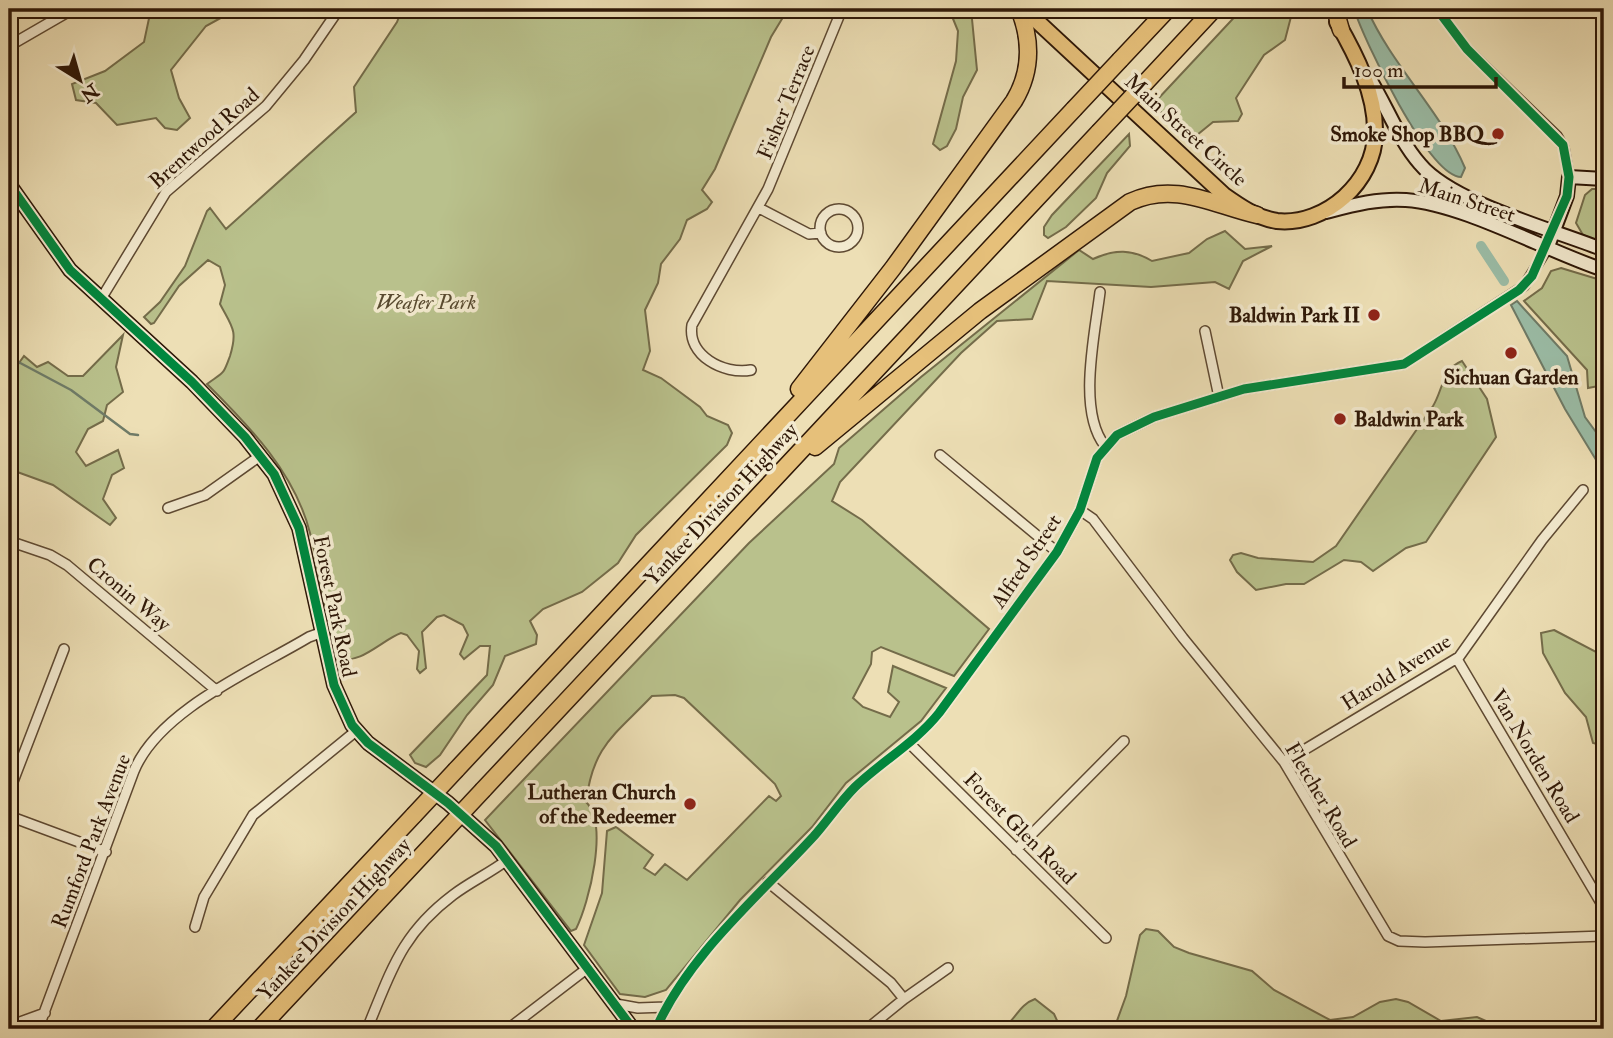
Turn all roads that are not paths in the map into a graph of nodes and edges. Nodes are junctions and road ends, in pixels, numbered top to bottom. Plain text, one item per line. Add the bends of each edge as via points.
1 (73, 9) edge
2 (339, 9) edge
3 (842, 9) edge
4 (1022, 9) edge
5 (1168, 9) edge
6 (1214, 9) edge
7 (1329, 9) edge
8 (1335, 9) edge
9 (1437, 9) edge
10 (1341, 30) junction
11 (9, 46) edge
12 (1355, 55) junction
13 (1569, 177) junction
14 (1604, 179) edge
15 (9, 184) edge
16 (759, 208) junction
17 (1257, 215) junction
18 (1313, 216) junction
19 (1555, 230) junction
20 (821, 233) junction
21 (1547, 249) junction
22 (1604, 250) edge
23 (1604, 270) edge
24 (1100, 292) dead end
25 (101, 299) junction
26 (1205, 331) dead end
27 (751, 370) dead end
28 (1219, 397) junction
29 (1105, 446) junction
30 (940, 455) dead end
31 (260, 456) junction
32 (731, 475) junction
33 (1583, 490) dead end
34 (762, 491) junction
35 (169, 509) dead end
36 (1080, 510) junction
37 (9, 541) edge
38 (1057, 552) junction
39 (323, 632) junction
40 (64, 649) dead end
41 (1457, 659) junction
42 (217, 691) junction
43 (356, 731) junction
44 (1124, 741) dead end
45 (909, 743) junction
46 (1284, 762) junction
47 (9, 792) edge
48 (9, 816) edge
49 (1016, 850) junction
50 (106, 852) junction
51 (507, 859) junction
52 (768, 882) junction
53 (1604, 908) edge
54 (195, 927) dead end
55 (1604, 936) edge
56 (1106, 938) dead end
57 (589, 967) junction
58 (948, 968) dead end
59 (904, 999) junction
60 (616, 1004) junction
61 (666, 1007) junction
62 (45, 1013) junction
63 (9, 1026) edge
64 (38, 1029) edge
65 (214, 1029) edge
66 (259, 1029) edge
67 (367, 1029) edge
68 (508, 1029) edge
69 (632, 1029) edge
70 (656, 1029) edge
71 (867, 1029) edge

1 - 11 street
2 - 25 street, Brentwood Road via 299,68 266,106 162,197
3 - 16 street, Fisher Terrace
4 - 17 main road, Main Street Circle via 1224,195
4 - 32 highway via 1029,54 1014,102 856,317
5 - 32 highway, Yankee Division Highway, bridge
6 - 34 highway, Yankee Division Highway, bridge
7 - 10 main road, Main Street Circle
8 - 10 highway
9 - 13 street via 1467,49 1561,141
10 - 12 main road, Main Street Circle
12 - 18 main road, Main Street Circle via 1373,108 1374,148 1354,188
12 - 19 street, Main Street via 1427,172 1467,198
13 - 14 street
13 - 19 street
15 - 25 street, Forest Park Road via 70,270
16 - 20 street via 809,234
16 - 27 street, Fisher Terrace via 698,308 691,330 693,345 706,358 730,369
17 - 18 main road, Main Street Circle via 1284,221
17 - 34 highway via 1177,192 1145,196 1122,206 930,349
18 - 21 street, Main Street via 1374,201 1417,201
19 - 21 street
19 - 22 street, Main Street
20 - 20 street via 830,244 844,246 855,237 858,223 849,212 835,210 823,219
21 - 23 street, Main Street
21 - 28 street via 1524,286 1404,364 1272,383
24 - 29 street via 1091,405 1095,431
25 - 31 street, Forest Park Road via 186,375
26 - 28 street
28 - 29 street via 1138,423
29 - 36 street, Alfred Street
30 - 38 street
31 - 35 street via 205,495
31 - 39 street, Forest Park Road via 282,488 299,528
32 - 65 highway, Yankee Division Highway, bridge
33 - 41 street, Harold Avenue
34 - 66 highway, Yankee Division Highway, bridge
36 - 38 street, Alfred Street
36 - 46 street, Fletcher Road via 1098,525
37 - 42 street, Cronin Way via 61,561
38 - 45 street, Alfred Street via 939,713
39 - 42 street, Rumford Park Avenue
39 - 43 street, Forest Park Road via 335,690
40 - 47 street
41 - 46 street, Harold Avenue
41 - 53 street, Van Norden Road
42 - 50 street, Rumford Park Avenue via 178,714 146,747
43 - 51 street, Forest Park Road via 474,825
43 - 54 street via 253,815 204,897
44 - 49 street
45 - 49 street, Forest Glen Road
45 - 52 street, Alfred Street via 857,785
46 - 55 street, Fletcher Road via 1390,937 1425,942
48 - 50 street
49 - 56 street, Forest Glen Road
50 - 62 street, Rumford Park Avenue
51 - 57 street, Forest Park Road
51 - 67 street via 447,900 411,936 389,971
52 - 59 street via 891,982
52 - 61 street, Alfred Street
57 - 60 street, Forest Park Road
57 - 68 street
58 - 59 street
59 - 71 street
60 - 61 street
60 - 69 street, Forest Park Road
61 - 70 street, Alfred Street
62 - 63 street
62 - 64 street, Rumford Park Avenue

